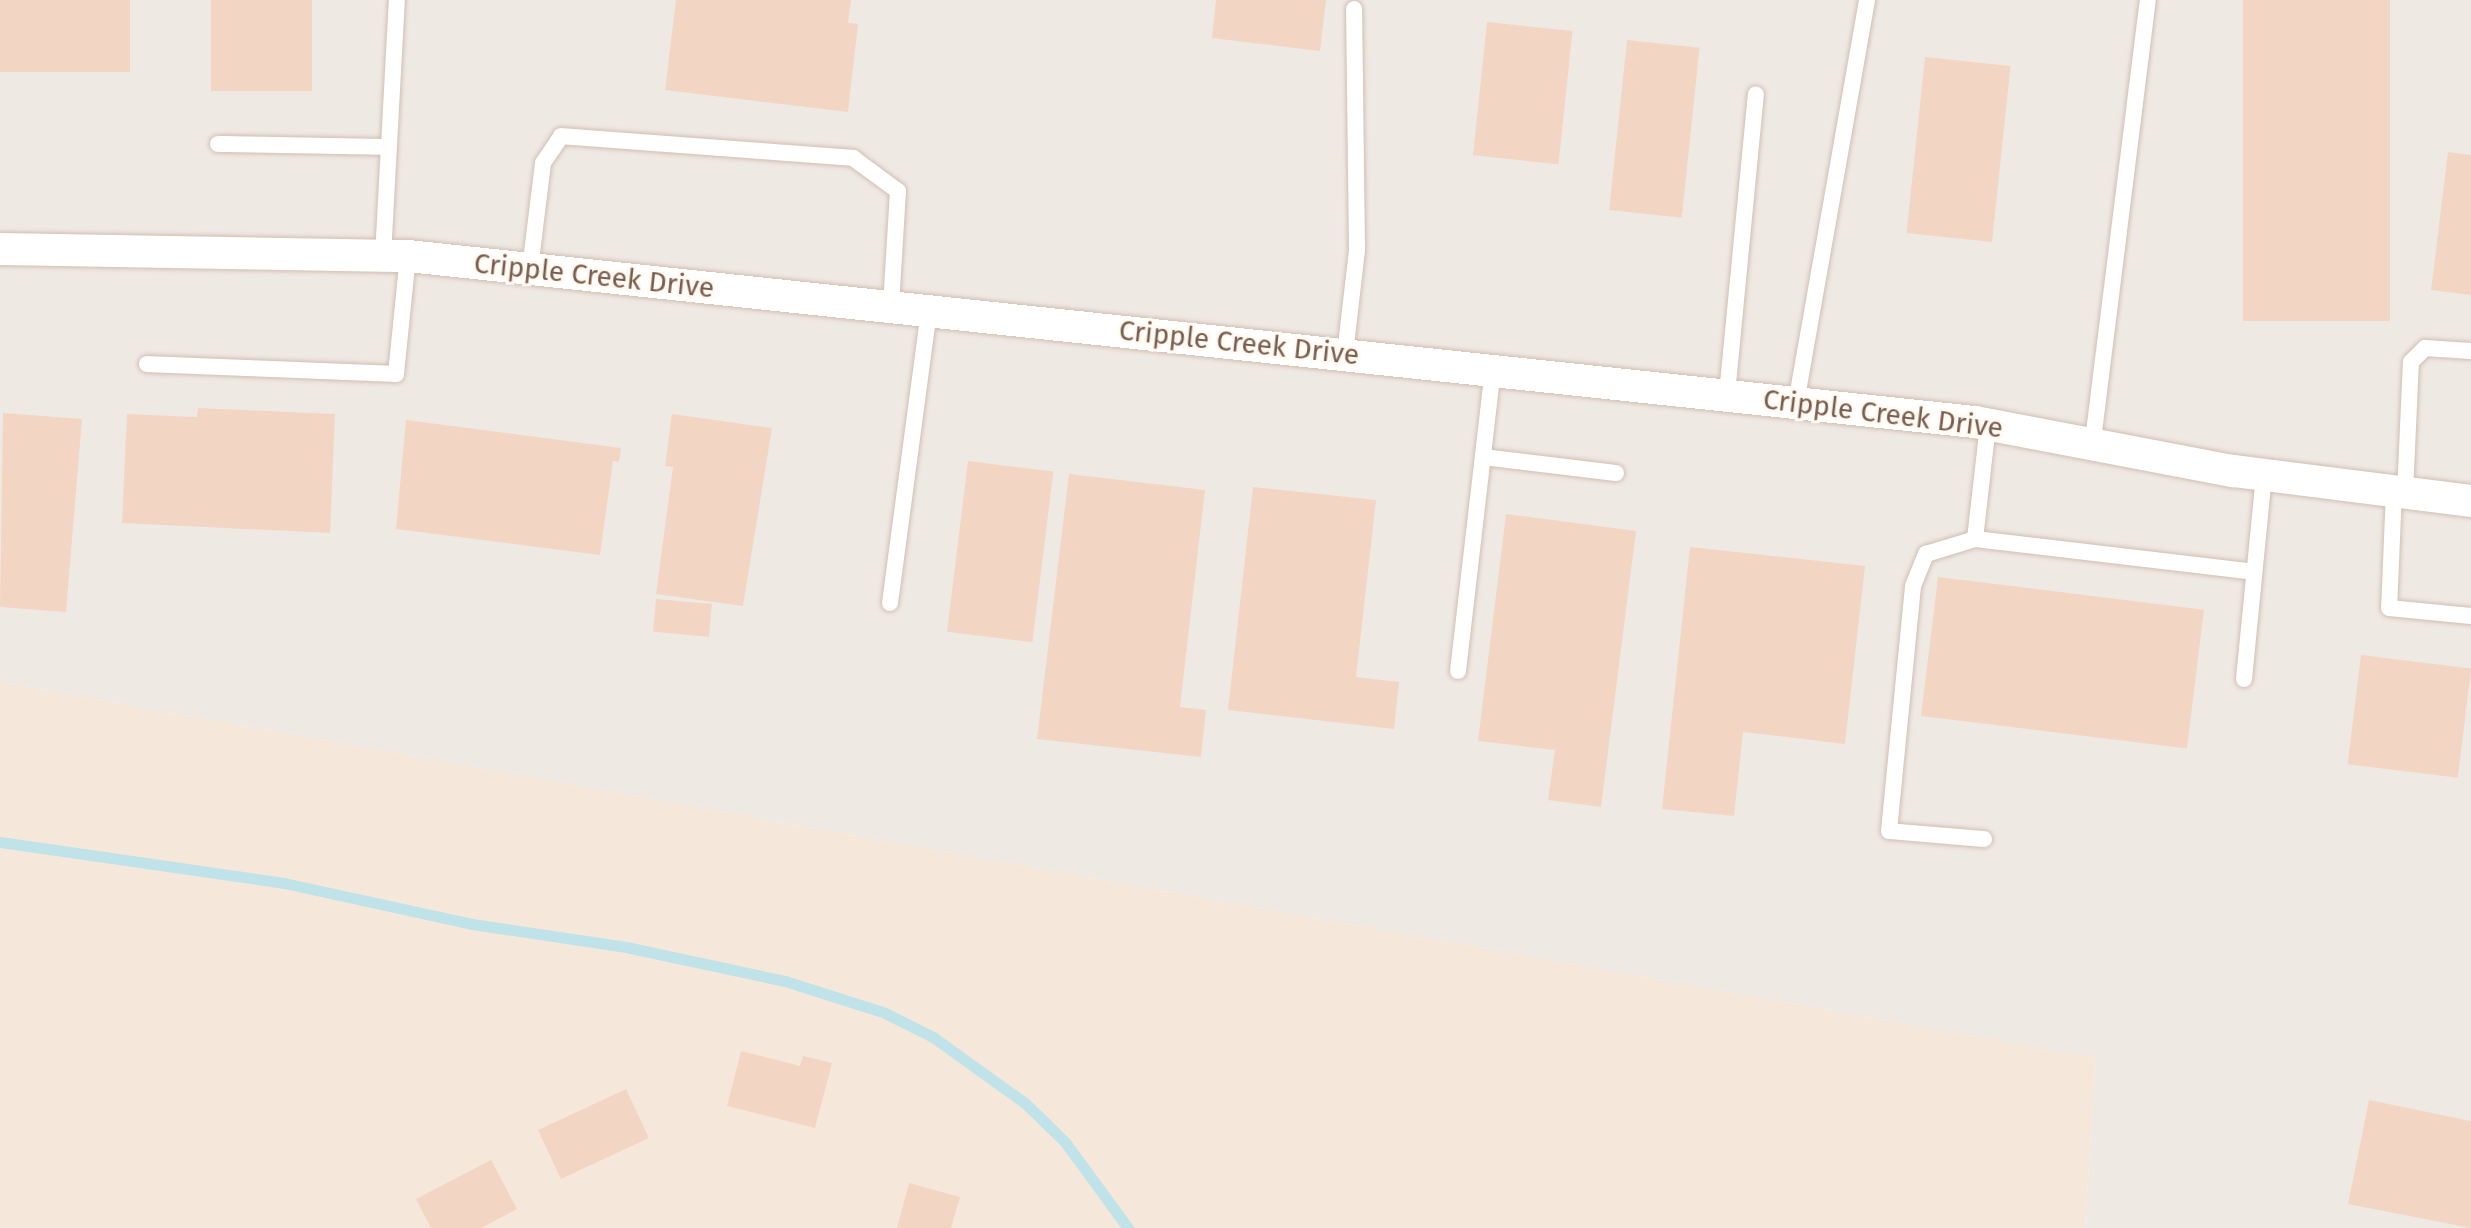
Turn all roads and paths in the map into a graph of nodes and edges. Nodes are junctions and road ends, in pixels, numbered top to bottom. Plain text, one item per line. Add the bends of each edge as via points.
1 (397, 0) edge
2 (1867, 0) edge
3 (2148, 0) edge
4 (1354, 9) dead end
5 (1756, 94) dead end
6 (218, 144) dead end
7 (389, 147) junction
8 (0, 249) edge
9 (396, 256) junction
10 (530, 269) junction
11 (891, 307) junction
12 (929, 311) junction
13 (2471, 351) edge
14 (1345, 354) junction
15 (147, 364) dead end
16 (1493, 369) junction
17 (1727, 394) junction
18 (1796, 403) junction
19 (1988, 425) junction
20 (2092, 448) junction
21 (1483, 457) junction
22 (1616, 473) dead end
23 (2264, 475) junction
24 (2400, 492) junction
25 (2471, 501) edge
26 (1975, 539) junction
27 (2254, 572) junction
28 (890, 603) dead end
29 (2471, 616) edge
30 (1458, 671) dead end
31 (2244, 679) dead end
32 (1984, 839) dead end

1 - 7 lane
2 - 18 lane
3 - 20 lane
4 - 14 lane via 1357,250
5 - 17 lane
6 - 7 lane
7 - 9 lane
8 - 9 street, Cripple Creek Drive
9 - 10 street, Cripple Creek Drive
9 - 15 lane via 396,374
10 - 11 street, Cripple Creek Drive
10 - 11 lane via 543,163 561,136 853,158 898,191
11 - 12 street, Cripple Creek Drive
12 - 14 street, Cripple Creek Drive
12 - 28 lane
13 - 24 lane via 2425,348 2411,362
14 - 16 street, Cripple Creek Drive
16 - 17 street, Cripple Creek Drive
16 - 21 lane
17 - 18 street, Cripple Creek Drive
18 - 19 street, Cripple Creek Drive
19 - 20 street, Cripple Creek Drive
19 - 26 lane
20 - 23 street, Cripple Creek Drive
21 - 22 lane
21 - 30 lane
23 - 24 street, Cripple Creek Drive
23 - 27 lane
24 - 25 street, Cripple Creek Drive
24 - 29 lane via 2389,608
26 - 27 lane
26 - 32 lane via 1926,554 1913,586 1889,831
27 - 31 lane

